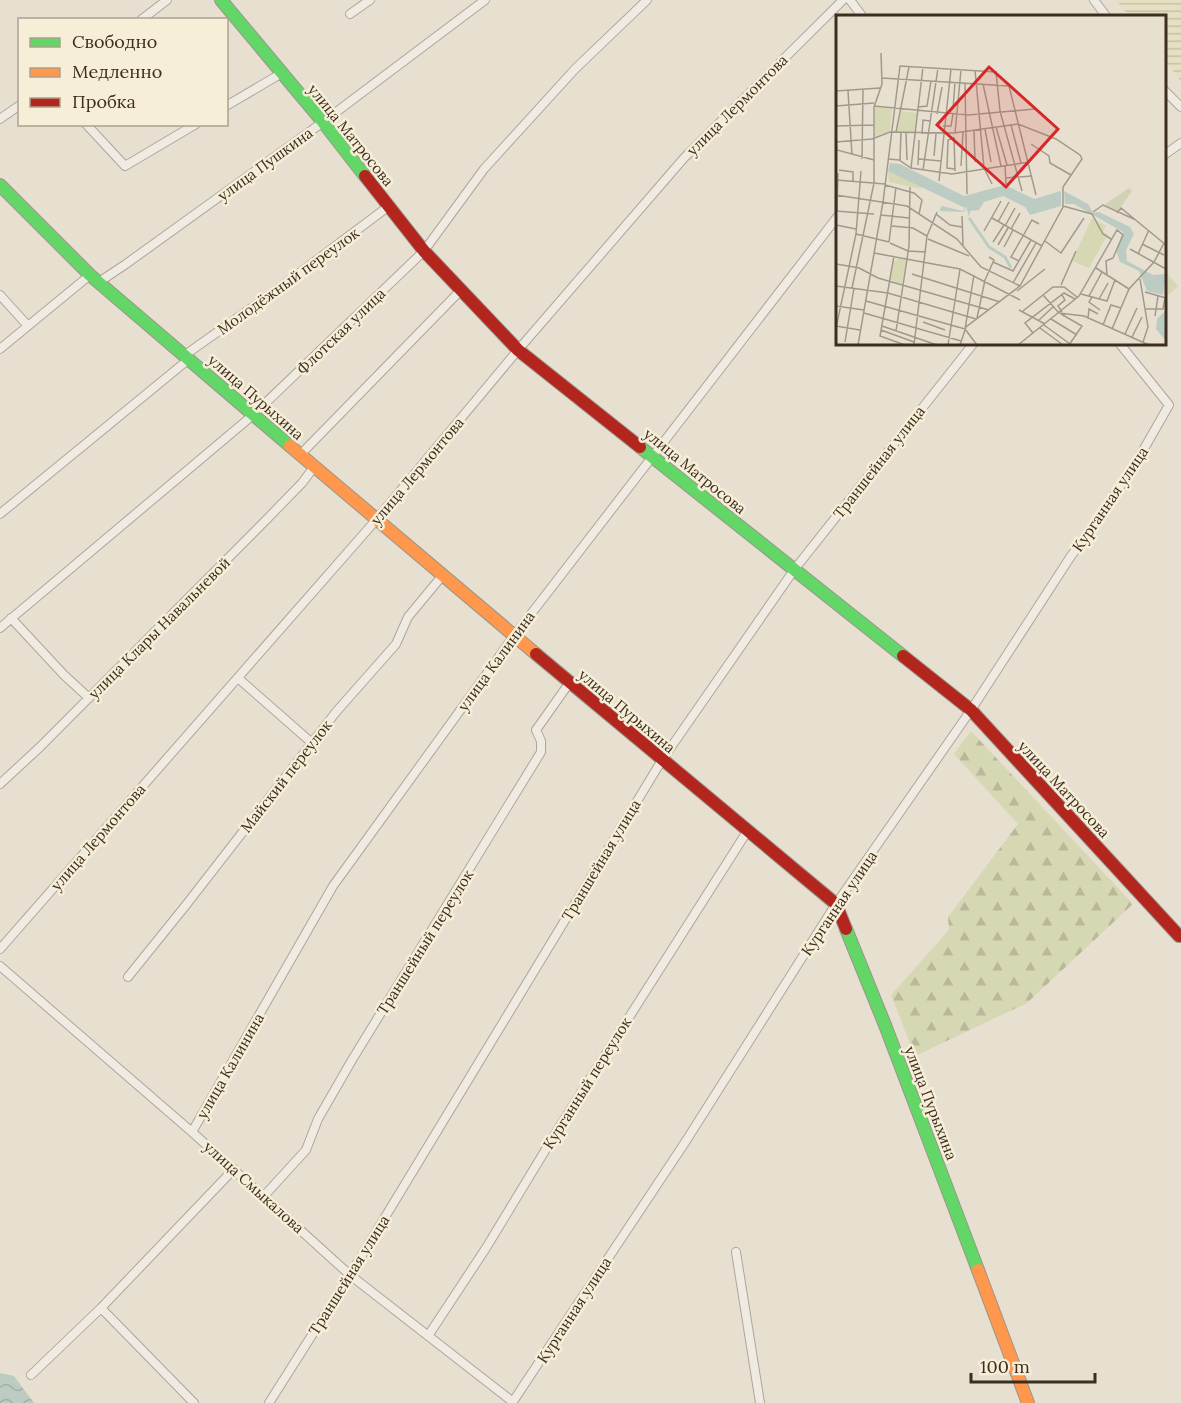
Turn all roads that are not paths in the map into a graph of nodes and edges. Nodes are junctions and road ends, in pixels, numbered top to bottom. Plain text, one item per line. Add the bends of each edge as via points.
1 (167, 0) edge
2 (221, 0) edge
3 (370, 0) edge
4 (485, 0) edge
5 (647, 0) edge
6 (843, 0) edge
7 (850, 0) edge
8 (1094, 0) edge
9 (350, 14) dead end
10 (861, 15) edge
11 (1105, 15) edge
12 (144, 18) edge
13 (282, 73) junction
14 (1166, 92) edge
15 (228, 105) edge
16 (18, 106) edge
17 (1181, 107) edge
18 (0, 119) edge
19 (323, 122) junction
20 (88, 126) edge
21 (193, 126) edge
22 (1181, 143) edge
23 (1166, 154) edge
24 (0, 185) edge
25 (389, 206) junction
26 (836, 217) edge
27 (424, 251) junction
28 (94, 278) junction
29 (461, 290) junction
30 (0, 295) edge
31 (28, 326) junction
32 (972, 345) edge
33 (1121, 345) edge
34 (0, 349) edge
35 (518, 350) junction
36 (187, 357) junction
37 (254, 415) junction
38 (651, 455) junction
39 (300, 456) junction
40 (314, 467) junction
41 (0, 514) edge
42 (376, 520) junction
43 (794, 570) junction
44 (442, 576) junction
45 (11, 618) junction
46 (0, 628) edge
47 (514, 636) junction
48 (238, 678) junction
49 (570, 682) junction
50 (89, 698) junction
51 (971, 710) junction
52 (312, 743) junction
53 (662, 760) junction
54 (0, 784) edge
55 (748, 830) junction
56 (836, 904) junction
57 (1179, 936) dead end
58 (0, 950) edge
59 (0, 966) edge
60 (128, 976) dead end
61 (192, 1132) junction
62 (234, 1169) junction
63 (264, 1197) junction
64 (736, 1252) dead end
65 (350, 1275) junction
66 (101, 1308) junction
67 (428, 1336) junction
68 (31, 1375) dead end
69 (513, 1402) edge
70 (194, 1403) edge
71 (269, 1403) edge
72 (760, 1403) edge
73 (1028, 1403) edge

1 - 12 street
2 - 13 street, улица Матросова
3 - 9 street
4 - 19 street, улица Пушкина
5 - 27 street, Флотская улица via 575,69 484,169
6 - 35 street, улица Лермонтова via 684,158
7 - 10 street
8 - 11 street
13 - 15 street
13 - 19 street, улица Матросова
14 - 17 street
16 - 18 street
19 - 25 street, улица Матросова
19 - 28 street, улица Пушкина via 126,264
20 - 21 street via 125,166
22 - 23 street
24 - 28 street, улица Пурыхина
25 - 27 street, улица Матросова
25 - 36 street, Молодёжный переулок
26 - 38 street, улица Калинина
27 - 29 street, улица Матросова
27 - 37 street, Флотская улица
28 - 31 street, улица Пушкина
28 - 36 street, улица Пурыхина
29 - 35 street, улица Матросова
29 - 39 street
30 - 31 street
31 - 34 street, улица Пушкина
32 - 43 street, Траншейная улица
33 - 51 street, Курганная улица via 1169,405 1137,461
35 - 38 street, улица Матросова
35 - 42 street, улица Лермонтова
36 - 37 street, улица Пурыхина
36 - 41 street, Молодёжный переулок
37 - 39 street, улица Пурыхина
37 - 45 street, Флотская улица
38 - 43 street, улица Матросова
38 - 47 street, улица Калинина
39 - 40 street, улица Пурыхина
40 - 42 street, улица Пурыхина
40 - 50 street, улица Клары Навальневой
42 - 44 street, улица Пурыхина
42 - 48 street, улица Лермонтова
43 - 51 street, улица Матросова
43 - 53 street, Траншейная улица
44 - 47 street, улица Пурыхина
44 - 52 street, Майский переулок via 408,617 396,644
45 - 46 street, Флотская улица
45 - 50 street
47 - 49 street, улица Пурыхина
47 - 61 street, улица Калинина via 333,886
48 - 52 street
48 - 58 street, улица Лермонтова
49 - 53 street, улица Пурыхина
49 - 63 street, Траншейный переулок via 536,730 541,752 352,1060 318,1119 306,1150
50 - 54 street, улица Клары Навальневой
51 - 56 street, Курганная улица
51 - 57 street, улица Матросова
52 - 60 street, Майский переулок
53 - 55 street, улица Пурыхина
53 - 65 street, Траншейная улица
55 - 56 street, улица Пурыхина
55 - 67 street, Курганный переулок
56 - 69 street, Курганная улица via 684,1144
56 - 73 street, улица Пурыхина
59 - 61 street, улица Смыкалова
61 - 62 street, улица Смыкалова
62 - 63 street, улица Смыкалова
62 - 66 street
63 - 65 street, улица Смыкалова
64 - 72 street
65 - 67 street, улица Смыкалова
65 - 71 street, Траншейная улица
66 - 68 street
66 - 70 street
67 - 69 street, улица Смыкалова

